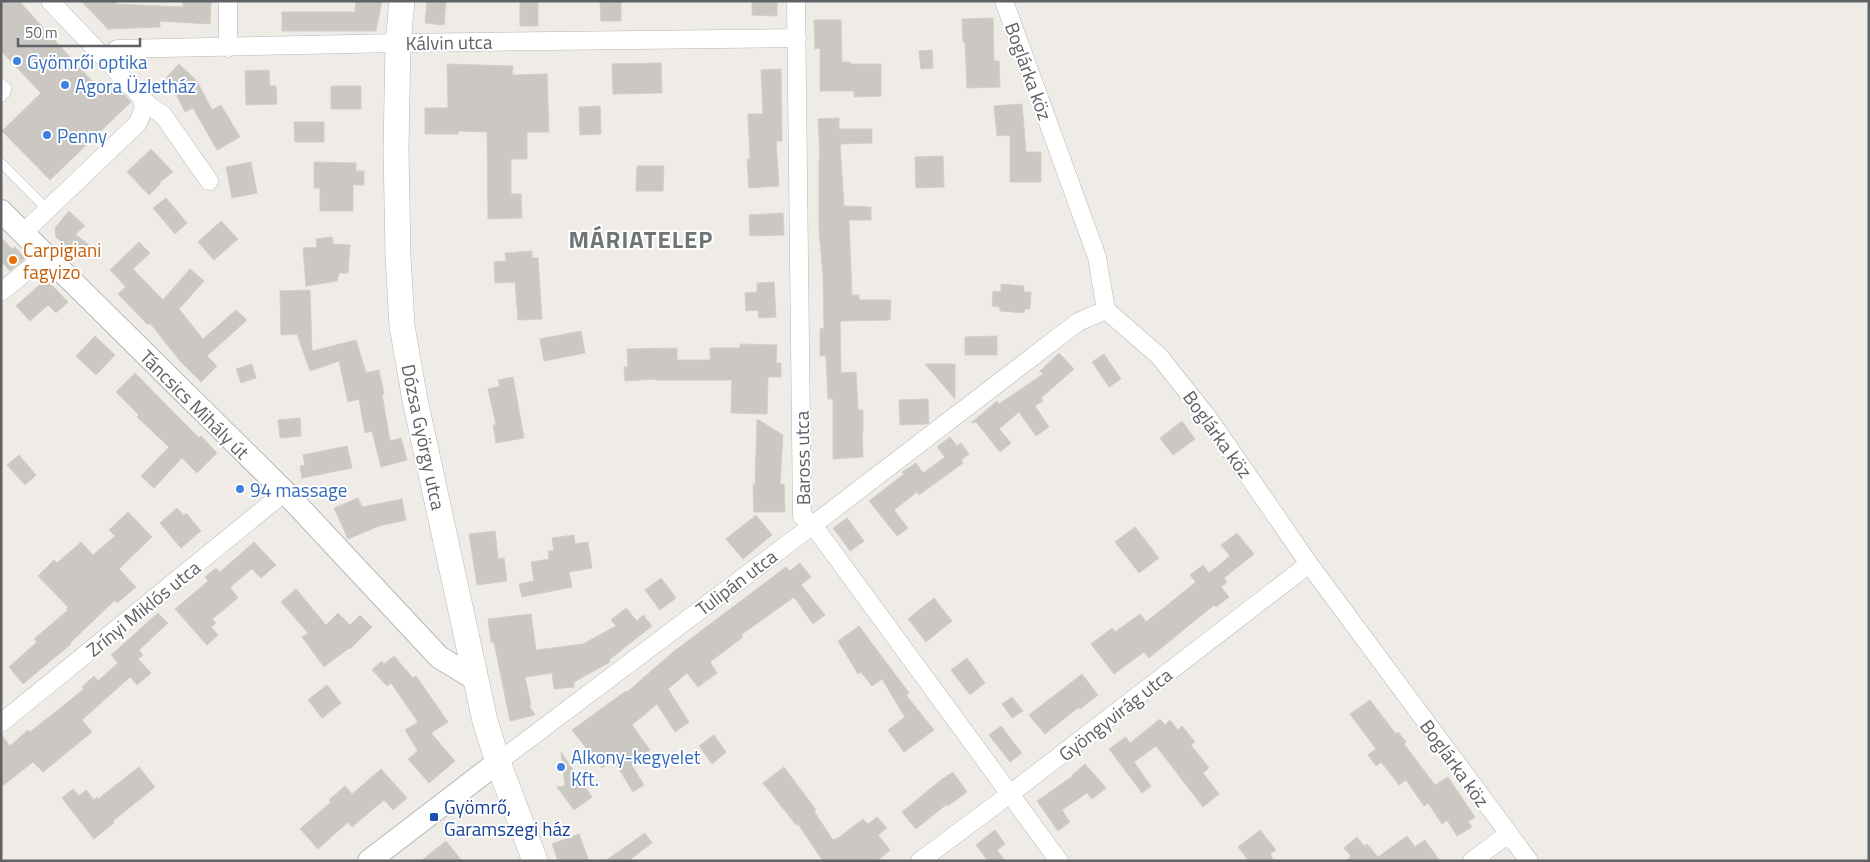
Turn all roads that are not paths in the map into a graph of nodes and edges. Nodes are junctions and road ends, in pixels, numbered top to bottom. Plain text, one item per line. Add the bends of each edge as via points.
1 (50, 1) edge
2 (228, 1) edge
3 (402, 1) edge
4 (796, 1) edge
5 (1004, 1) edge
6 (797, 38) junction
7 (398, 43) junction
8 (228, 48) junction
9 (106, 60) junction
10 (1, 83) edge
11 (141, 96) junction
12 (1, 98) edge
13 (1, 163) edge
14 (209, 181) dead end
15 (47, 209) junction
16 (1, 211) edge
17 (23, 233) junction
18 (46, 255) junction
19 (1, 292) edge
20 (1106, 310) junction
21 (285, 492) junction
22 (813, 525) junction
23 (1309, 564) junction
24 (475, 679) junction
25 (1, 723) edge
26 (498, 762) junction
27 (1010, 794) junction
28 (1508, 834) junction
29 (369, 861) edge
30 (534, 861) edge
31 (920, 861) edge
32 (1059, 861) edge
33 (1472, 861) edge
34 (1529, 861) edge

1 - 9 street
2 - 8 street
3 - 7 main road, Dózsa György utca
4 - 6 street, Baross utca
5 - 20 street, Boglárka köz via 1097,257
6 - 7 street, Kálvin utca
6 - 22 street, Baross utca via 802,516
7 - 8 street, Kálvin utca
7 - 24 main road, Dózsa György utca via 396,169 402,326
8 - 9 street, Kálvin utca via 117,49
9 - 11 street
10 - 12 lane via 7,88
11 - 14 street via 163,115
11 - 15 street via 144,108 138,123
13 - 15 lane
15 - 17 street
16 - 17 street, Táncsics Mihály út
17 - 18 street, Táncsics Mihály út
18 - 19 street
18 - 21 street, Táncsics Mihály út
20 - 22 street, Tulipán utca via 1078,322
20 - 23 street, Boglárka köz via 1159,356 1209,419
21 - 24 street, Táncsics Mihály út via 440,657
21 - 25 street, Zrínyi Miklós utca
22 - 26 street, Tulipán utca
22 - 27 street, Baross utca
23 - 27 street, Gyöngyvirág utca
23 - 28 street, Boglárka köz
24 - 26 main road, Dózsa György utca
26 - 29 street, Tulipán utca
26 - 30 main road, Dózsa György utca
27 - 31 street, Gyöngyvirág utca
27 - 32 street, Baross utca
28 - 33 street
28 - 34 street, Boglárka köz

